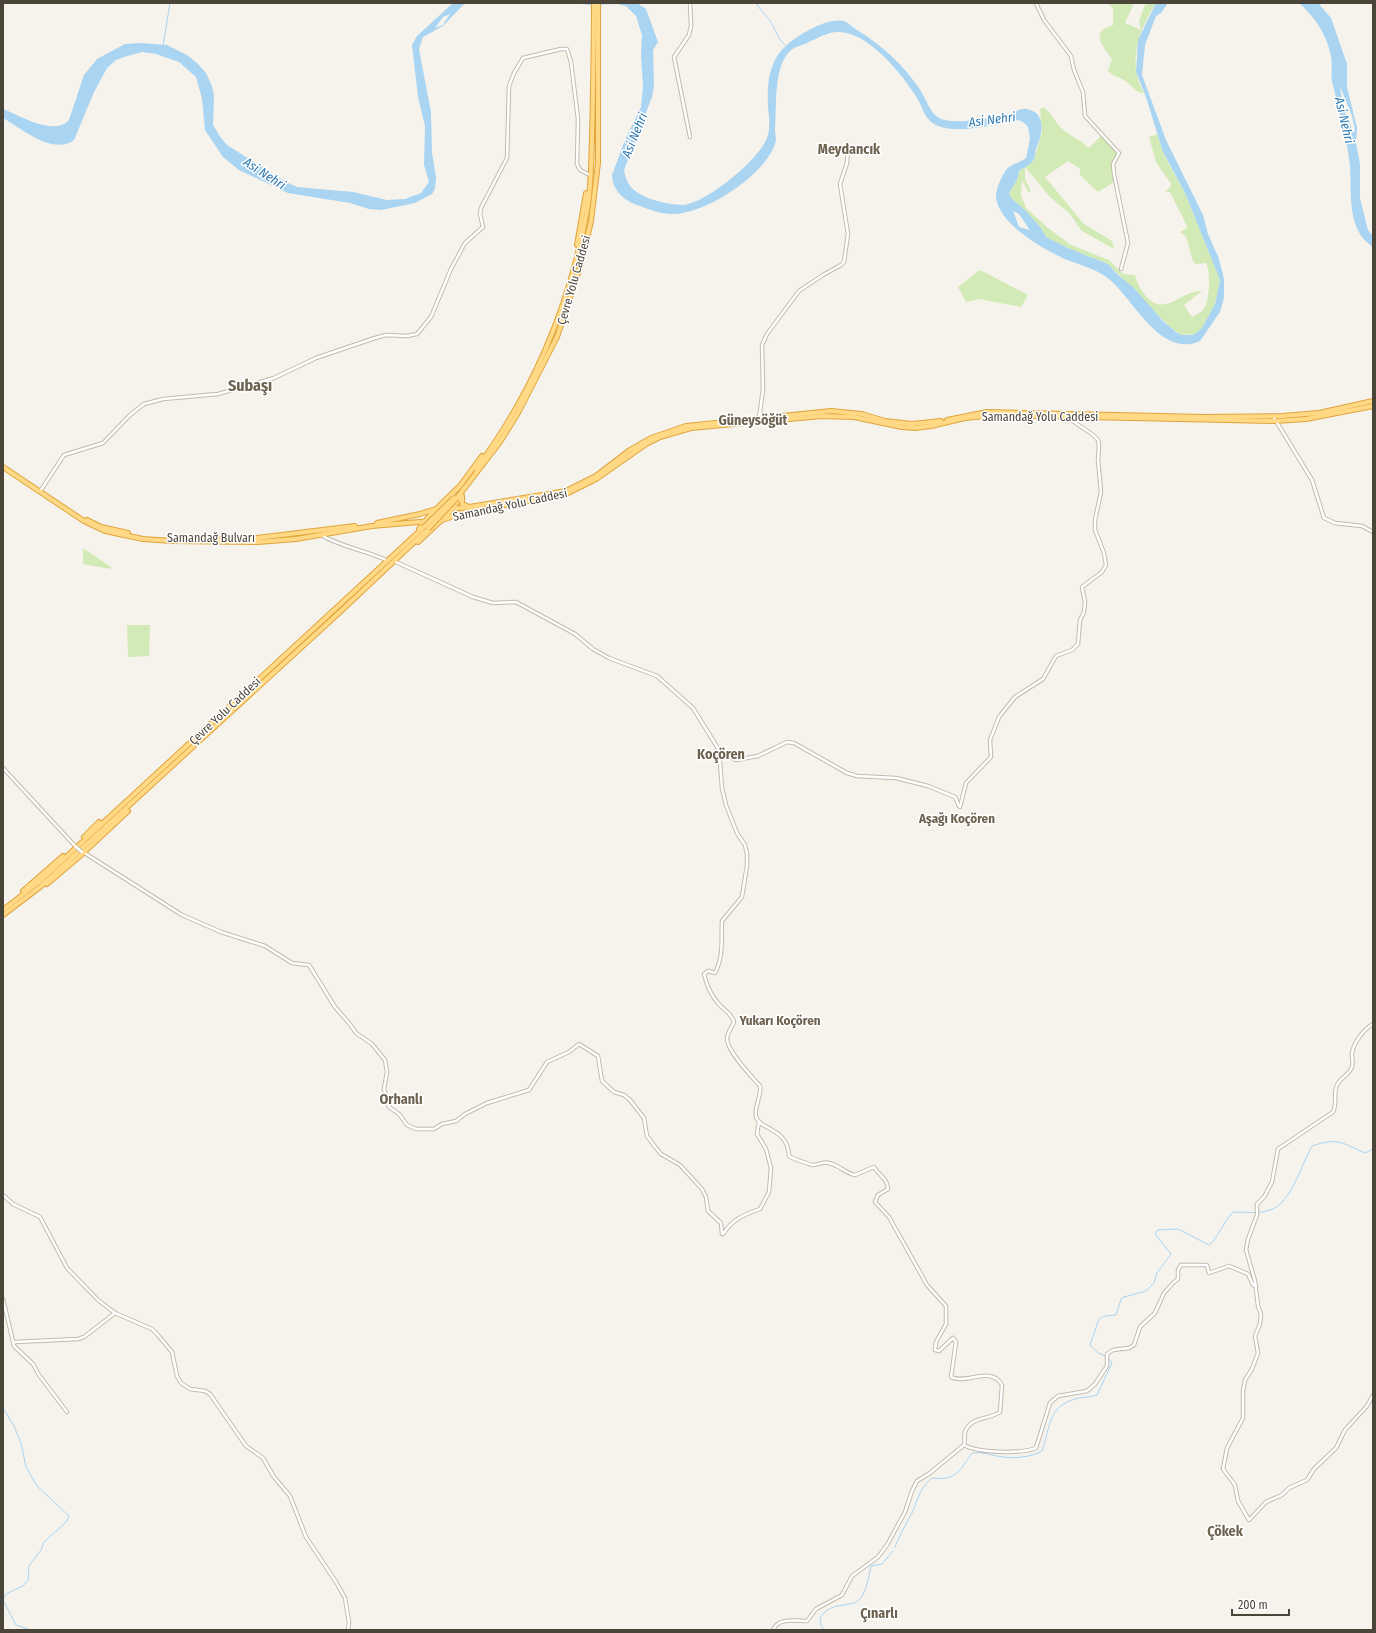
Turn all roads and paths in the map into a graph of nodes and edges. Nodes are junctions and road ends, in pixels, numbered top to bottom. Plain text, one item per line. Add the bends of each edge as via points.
1 (594, 3) edge
2 (598, 3) edge
3 (690, 3) edge
4 (1036, 3) edge
5 (596, 9) junction
6 (690, 137) dead end
7 (848, 148) dead end
8 (590, 175) junction
9 (1121, 269) dead end
10 (1373, 401) edge
11 (1373, 406) edge
12 (1070, 416) junction
13 (1274, 418) junction
14 (759, 419) junction
15 (498, 440) junction
16 (3, 466) edge
17 (41, 490) junction
18 (462, 496) junction
19 (456, 498) junction
20 (442, 504) junction
21 (469, 507) junction
22 (445, 508) junction
23 (436, 509) junction
24 (451, 509) junction
25 (420, 514) junction
26 (431, 514) junction
27 (448, 514) junction
28 (433, 520) junction
29 (442, 520) junction
30 (425, 521) junction
31 (1373, 532) edge
32 (321, 535) junction
33 (386, 560) junction
34 (396, 562) junction
35 (364, 586) junction
36 (719, 750) junction
37 (3, 768) edge
38 (143, 786) junction
39 (139, 797) junction
40 (75, 846) junction
41 (83, 852) junction
42 (5, 910) edge
43 (3, 915) edge
44 (1373, 1024) edge
45 (758, 1122) junction
46 (3, 1195) edge
47 (1256, 1286) junction
48 (3, 1299) edge
49 (115, 1313) junction
50 (15, 1342) junction
51 (1373, 1395) edge
52 (67, 1412) dead end
53 (964, 1445) junction
54 (348, 1630) edge
55 (773, 1630) edge

1 - 5 highway, Çevre Yolu Caddesi
2 - 5 highway, Çevre Yolu Caddesi
3 - 6 street via 689,35 674,57
4 - 9 street via 1044,20 1071,56 1083,92 1085,116 1120,153 1114,164 1114,174 1128,243
5 - 8 highway, Çevre Yolu Caddesi
5 - 15 highway, Çevre Yolu Caddesi via 598,163 581,264 557,337 518,412
7 - 14 street via 847,163 840,184 848,234 844,262 799,292 767,334 762,349 764,389
8 - 15 highway, Çevre Yolu Caddesi via 586,220 568,290 546,348
8 - 17 street via 580,170 577,164 578,119 567,49 523,58 509,86 507,158 481,208 483,227 465,243 451,269 438,305 421,331 413,336 386,335 375,338 311,360 274,378 218,394 163,399 144,404 103,443 64,455
10 - 13 highway, Samandağ Yolu Caddesi via 1319,413
11 - 13 highway, Samandağ Yolu Caddesi via 1306,419
12 - 13 highway, Samandağ Yolu Caddesi
12 - 29 highway, Samandağ Yolu Caddesi via 990,415 915,428 854,417 822,416 691,428 646,444 596,479 564,495 469,511
12 - 36 street via 1071,420 1098,440 1102,492 1095,530 1106,565 1102,572 1082,587 1085,602 1078,644 1072,650 1056,656 1043,679 1008,703 990,740 991,757 966,782 960,807 955,797 928,786 896,778 847,773 794,743 787,742 758,756 736,760
13 - 14 highway, Samandağ Yolu Caddesi via 987,412 925,424 912,424 831,411
13 - 31 street via 1312,480 1324,518 1335,523 1362,526
14 - 21 highway, Samandağ Yolu Caddesi via 675,429 651,438 630,450 596,476 566,491
15 - 18 highway via 489,462
15 - 19 highway, Çevre Yolu Caddesi
15 - 20 highway
16 - 17 highway, Samandağ Bulvarı
16 - 32 highway, Samandağ Bulvarı via 84,521 115,534 142,539 204,543 258,542
17 - 25 highway, Samandağ Bulvarı via 101,527 135,535 174,539 246,539 277,536 367,525
18 - 21 highway via 462,504
18 - 24 highway
19 - 35 highway, Çevre Yolu Caddesi, bridge
19 - 35 highway, Çevre Yolu Caddesi, bridge via 428,529
20 - 23 highway
20 - 25 highway
21 - 24 highway, Samandağ Yolu Caddesi
22 - 23 highway
22 - 24 highway, Samandağ Yolu Caddesi
22 - 27 highway
23 - 25 highway, Samandağ Bulvarı
23 - 26 highway
24 - 27 highway
26 - 28 highway
26 - 30 highway
27 - 29 highway
28 - 29 highway
28 - 30 highway, Samandağ Bulvarı
29 - 34 highway
30 - 32 highway, Samandağ Bulvarı via 372,526
30 - 33 highway
32 - 33 street
33 - 35 highway
34 - 35 highway
34 - 36 street via 472,597 493,603 516,602 575,634 609,658 656,676 693,708
35 - 38 highway, Çevre Yolu Caddesi
35 - 39 highway, Çevre Yolu Caddesi
36 - 45 street via 726,805 737,833 745,845 747,865 742,897 722,920 722,949 718,966 715,973 708,970 704,974 715,999 733,1017 734,1022 727,1038 729,1046 747,1074 760,1086 756,1116
37 - 40 street
38 - 40 highway via 117,806
38 - 42 highway, Çevre Yolu Caddesi
39 - 41 highway via 129,810
39 - 42 highway, Çevre Yolu Caddesi via 40,886
40 - 41 street, bridge
40 - 42 highway
41 - 42 highway via 35,894
41 - 45 street via 182,914 221,932 265,946 292,963 309,965 335,1007 356,1033 372,1044 385,1060 387,1072 384,1089 389,1107 399,1114 407,1125 416,1129 434,1129 456,1121 486,1103 529,1090 547,1062 579,1044 598,1056 602,1081 614,1092 630,1100 644,1118 647,1136 661,1154 680,1165 702,1189 708,1211 721,1223 722,1234 735,1219 760,1209 769,1192 771,1168 765,1146 757,1134
42 - 43 highway, Çevre Yolu Caddesi
44 - 47 street via 1364,1032 1352,1051 1353,1066 1339,1080 1333,1112 1278,1148 1272,1182 1257,1206 1246,1250
45 - 53 street via 786,1140 789,1156 792,1158 813,1165 826,1162 854,1175 874,1167 887,1182 888,1190 878,1196 875,1202 889,1217 927,1285 946,1306 946,1324 936,1342 935,1350 953,1338 956,1342 951,1377 962,1380 984,1375 996,1379 1002,1385 1000,1412 978,1418 965,1432
46 - 49 street via 13,1204 40,1217 67,1268 98,1300
47 - 51 street via 1261,1314 1255,1336 1258,1353 1245,1380 1243,1418 1227,1448 1222,1469 1235,1485 1238,1501 1249,1520 1266,1502 1307,1480 1314,1469 1336,1448 1345,1430
47 - 53 street via 1248,1274 1228,1266 1209,1273 1207,1265 1181,1265 1178,1279 1164,1293 1155,1313 1140,1327 1134,1345 1107,1354 1107,1366 1087,1391 1058,1396 1050,1403 1036,1448 1017,1452 972,1449
48 - 50 street
49 - 50 street via 78,1340
49 - 54 street via 152,1329 172,1352 181,1383 190,1389 210,1394 246,1446 263,1458 290,1496 306,1537 345,1598
50 - 52 street via 14,1346 33,1364
53 - 55 street via 917,1481 905,1512 887,1545 878,1557 852,1576 842,1595 816,1609 807,1621 783,1622 777,1624

